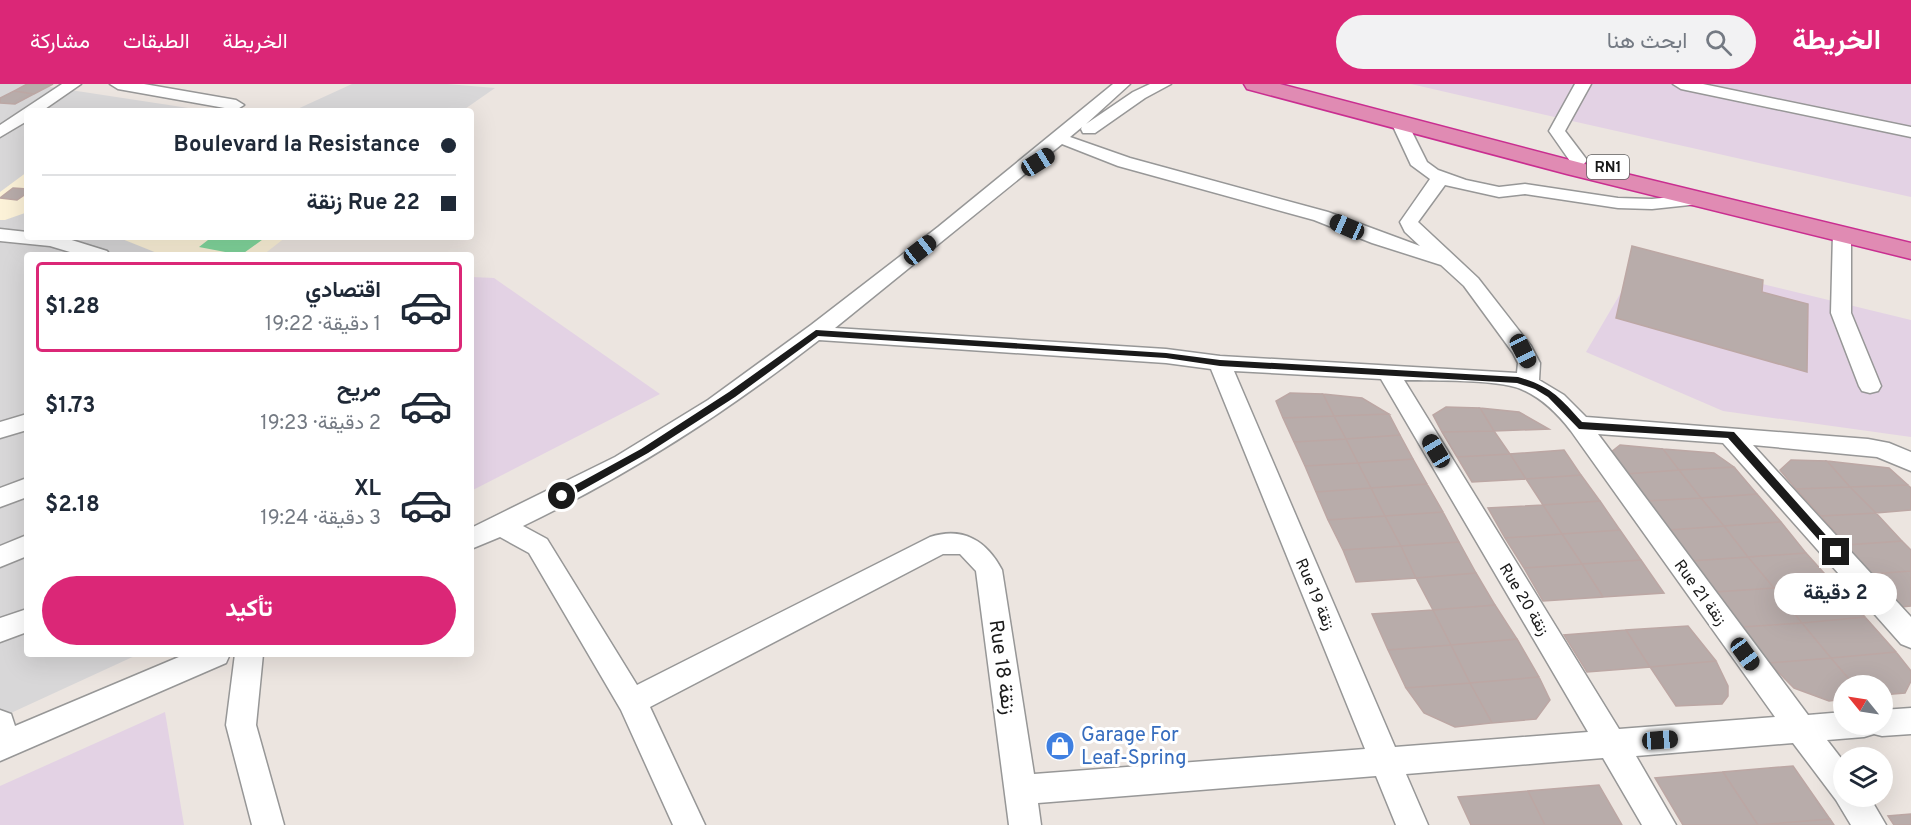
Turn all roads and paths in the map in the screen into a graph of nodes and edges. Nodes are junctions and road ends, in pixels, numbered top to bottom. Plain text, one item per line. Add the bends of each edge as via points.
1 (73, 84) edge
2 (118, 84) edge
3 (1122, 84) edge
4 (1163, 84) edge
5 (1255, 84) edge
6 (1308, 84) edge
7 (1583, 84) edge
8 (1681, 84) edge
9 (236, 105) dead end
10 (36, 108) edge
11 (1399, 122) junction
12 (1911, 132) edge
13 (1070, 142) junction
14 (1578, 160) junction
15 (1441, 177) junction
16 (1006, 182) junction
17 (1698, 199) junction
18 (1842, 233) junction
19 (0, 239) edge
20 (24, 239) edge
21 (52, 240) edge
22 (1911, 241) edge
23 (1911, 251) edge
24 (24, 252) edge
25 (90, 252) edge
26 (1449, 261) junction
27 (816, 333) junction
28 (1220, 363) junction
29 (1389, 373) junction
30 (1528, 383) junction
31 (1870, 386) dead end
32 (24, 423) edge
33 (1579, 425) junction
34 (0, 430) edge
35 (1730, 435) junction
36 (1911, 462) edge
37 (24, 488) edge
38 (0, 498) edge
39 (542, 508) junction
40 (501, 525) junction
41 (474, 538) edge
42 (24, 546) edge
43 (538, 546) junction
44 (0, 557) edge
45 (24, 621) edge
46 (0, 630) edge
47 (1911, 636) edge
48 (208, 657) edge
49 (249, 657) edge
50 (632, 702) junction
51 (1911, 721) edge
52 (1893, 722) edge
53 (1833, 727) edge
54 (1801, 730) junction
55 (0, 738) edge
56 (1613, 744) junction
57 (1385, 761) junction
58 (1833, 773) edge
59 (1021, 790) junction
60 (1858, 807) edge
61 (268, 825) edge
62 (689, 825) edge
63 (1025, 825) edge
64 (1412, 825) edge
65 (1660, 825) edge
66 (1870, 825) edge

1 - 10 street
2 - 9 street
3 - 16 street
4 - 13 street via 1139,95
5 - 11 highway, RN1
6 - 14 highway, RN1
7 - 14 street via 1557,131
8 - 12 street
11 - 15 street via 1420,165
11 - 17 highway, RN1
13 - 16 street
13 - 26 street via 1124,162 1322,216
14 - 22 highway, RN1
15 - 17 street via 1485,190 1532,190 1618,203
15 - 26 street via 1409,222
16 - 27 street
17 - 18 highway, RN1
18 - 23 highway, RN1
18 - 31 street via 1841,313
19 - 20 street
19 - 24 street
21 - 25 street
26 - 30 street via 1471,282 1523,351 1529,363
27 - 28 street, Rue 21 زنقة
27 - 39 street via 645,451
28 - 29 street, Rue 21 زنقة
28 - 57 street, Rue 19 زنقة
29 - 30 street, Rue 21 زنقة via 1507,378
29 - 56 street, Rue 20 زنقة
30 - 33 street, Rue 21 زنقة via 1551,395
32 - 34 street
33 - 35 street
33 - 54 street, Rue 21 زنقة
35 - 36 street via 1868,447
35 - 47 street
37 - 38 street
39 - 40 street
39 - 43 street
40 - 41 street
40 - 43 street
42 - 44 street
43 - 50 street
45 - 46 street
48 - 55 street
49 - 61 street via 241,725
50 - 59 street, Rue 18 زنقة via 939,544 955,542 972,548 989,570
50 - 62 street
51 - 52 street
53 - 54 street
54 - 56 street
54 - 58 street, Rue 21 زنقة
56 - 57 street
56 - 65 street, Rue 20 زنقة
57 - 59 street
57 - 64 street, Rue 19 زنقة
59 - 63 street, Rue 18 زنقة
60 - 66 street

